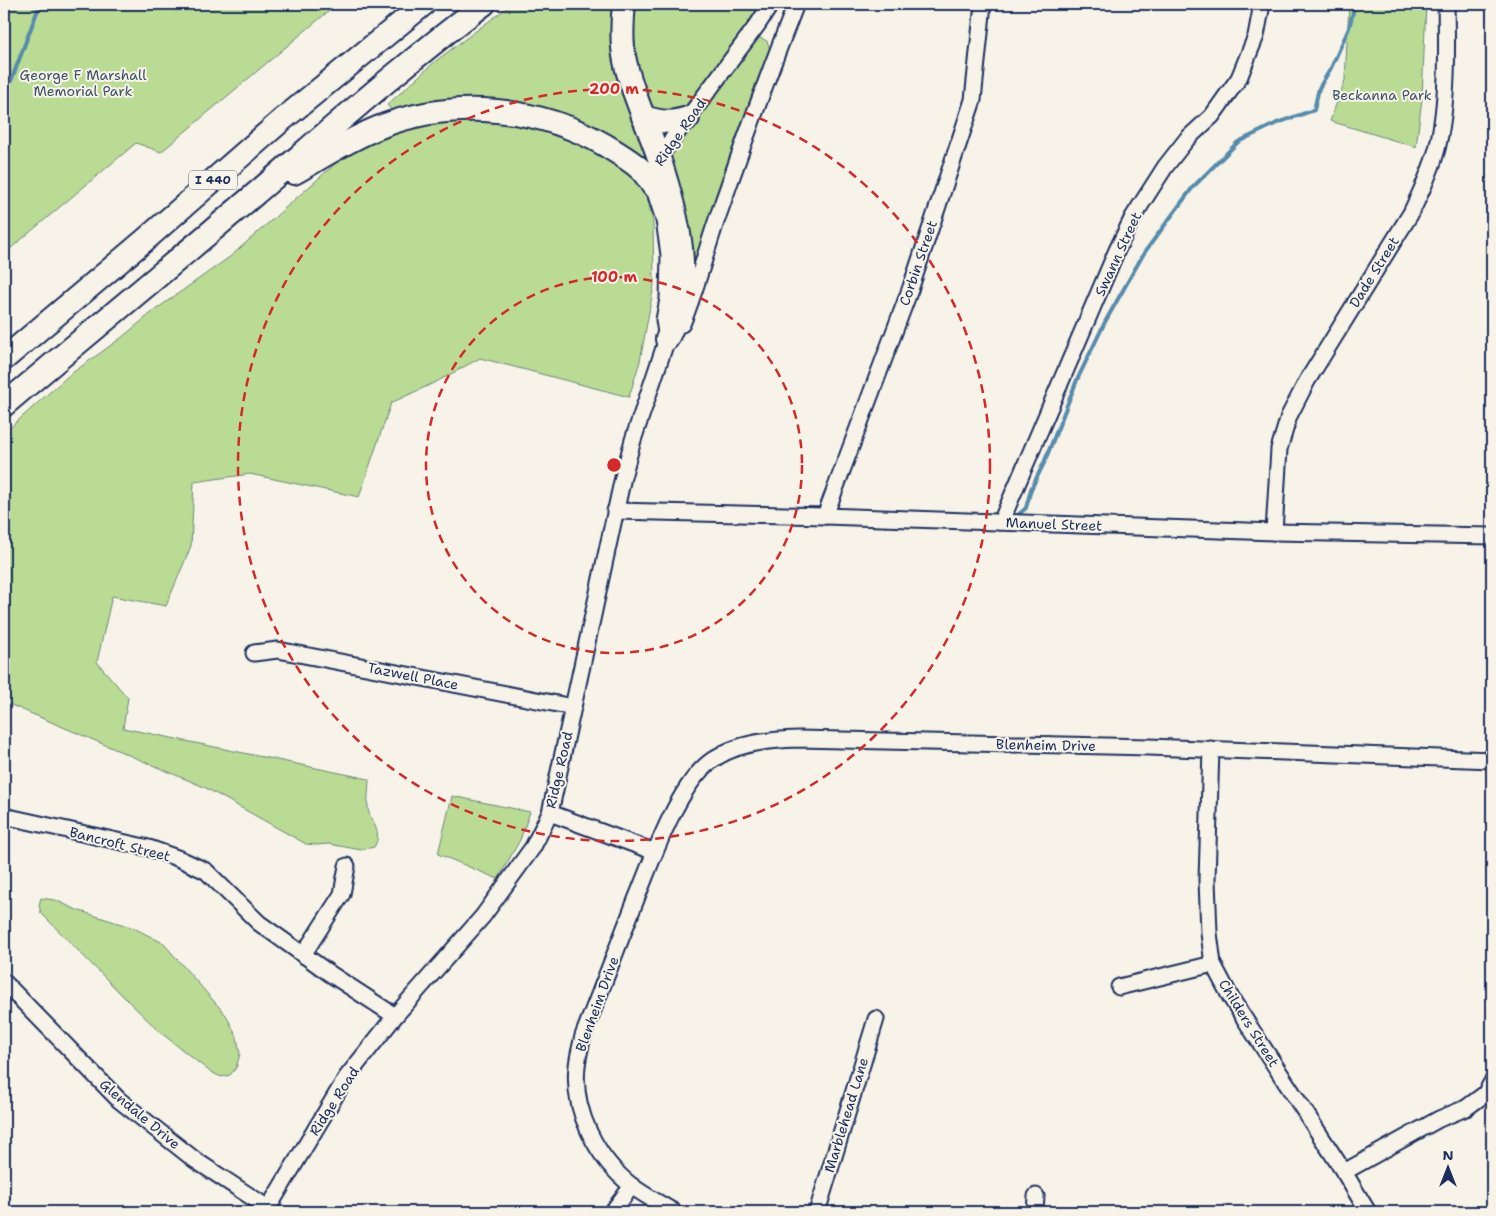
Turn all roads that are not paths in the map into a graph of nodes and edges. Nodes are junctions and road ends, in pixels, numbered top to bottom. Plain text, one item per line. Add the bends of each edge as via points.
1 (424, 4) edge
2 (484, 4) edge
3 (624, 4) edge
4 (771, 4) edge
5 (796, 4) edge
6 (983, 4) edge
7 (1262, 4) edge
8 (1446, 4) edge
9 (758, 24) junction
10 (783, 36) junction
11 (643, 117) junction
12 (688, 118) junction
13 (659, 157) junction
14 (654, 186) junction
15 (254, 195) junction
16 (666, 338) junction
17 (4, 358) edge
18 (4, 405) edge
19 (615, 511) junction
20 (825, 516) junction
21 (1000, 522) junction
22 (1274, 532) junction
23 (1492, 536) edge
24 (254, 654) dead end
25 (573, 707) junction
26 (1211, 749) junction
27 (1492, 760) edge
28 (550, 813) junction
29 (4, 816) edge
30 (655, 852) junction
31 (347, 866) dead end
32 (303, 955) junction
33 (1214, 964) junction
34 (4, 982) edge
35 (1119, 987) dead end
36 (395, 1016) junction
37 (876, 1018) dead end
38 (1492, 1082) edge
39 (1344, 1172) junction
40 (632, 1186) junction
41 (1036, 1196) dead end
42 (267, 1210) edge
43 (612, 1212) edge
44 (674, 1212) edge
45 (817, 1212) edge
46 (1035, 1212) edge
47 (1368, 1212) edge

1 - 17 highway, I 440 via 282,120
2 - 15 highway, I 440 via 352,110
3 - 11 highway via 622,42 625,60
4 - 9 street, Ridge Road
5 - 10 street, Ridge Road
6 - 20 street, Corbin Street via 973,100 911,287
7 - 21 street, Swann Street via 1256,36 1239,78 1212,116 1187,139 1165,167 1133,217
8 - 22 street, Dade Street via 1443,116 1424,186 1289,416 1279,448
9 - 10 street
9 - 12 street, Ridge Road
10 - 16 street, Ridge Road via 682,326
11 - 12 highway via 664,123
11 - 13 highway
12 - 13 street, Ridge Road
13 - 14 street, Ridge Road via 653,170
13 - 16 highway via 675,213 683,274 674,324
14 - 15 highway via 640,169 620,154 579,132 536,117 470,109 428,114 386,125 361,135
14 - 16 street, Ridge Road via 664,220 669,256 664,320
15 - 18 highway, I 440
16 - 19 street, Ridge Road via 633,440
19 - 20 street, Manuel Street
19 - 25 street, Ridge Road
20 - 21 street, Manuel Street
21 - 22 street, Manuel Street
22 - 23 street, Manuel Street
24 - 25 street, Tazwell Place via 278,650
25 - 28 street, Ridge Road
26 - 27 street, Blenheim Drive
26 - 30 street, Blenheim Drive via 799,740 749,744 706,765 683,793
26 - 33 street, Childers Street via 1207,880
28 - 30 street
28 - 36 street, Ridge Road via 533,847 483,916
29 - 32 street, Bancroft Street via 149,848 206,870 259,923
30 - 40 street, Blenheim Drive via 583,1036 576,1066 577,1094 584,1123 603,1156
31 - 32 street via 342,894
32 - 36 street, Bancroft Street
33 - 35 street
33 - 39 street, Childers Street via 1231,998
34 - 42 street, Glendale Drive via 119,1100 195,1160
36 - 42 street, Ridge Road via 346,1078
37 - 45 street, Marblehead Lane
38 - 39 street via 1485,1094 1466,1108 1439,1119
39 - 47 street, Childers Street
40 - 43 street
40 - 44 street, Blenheim Drive
41 - 46 street

